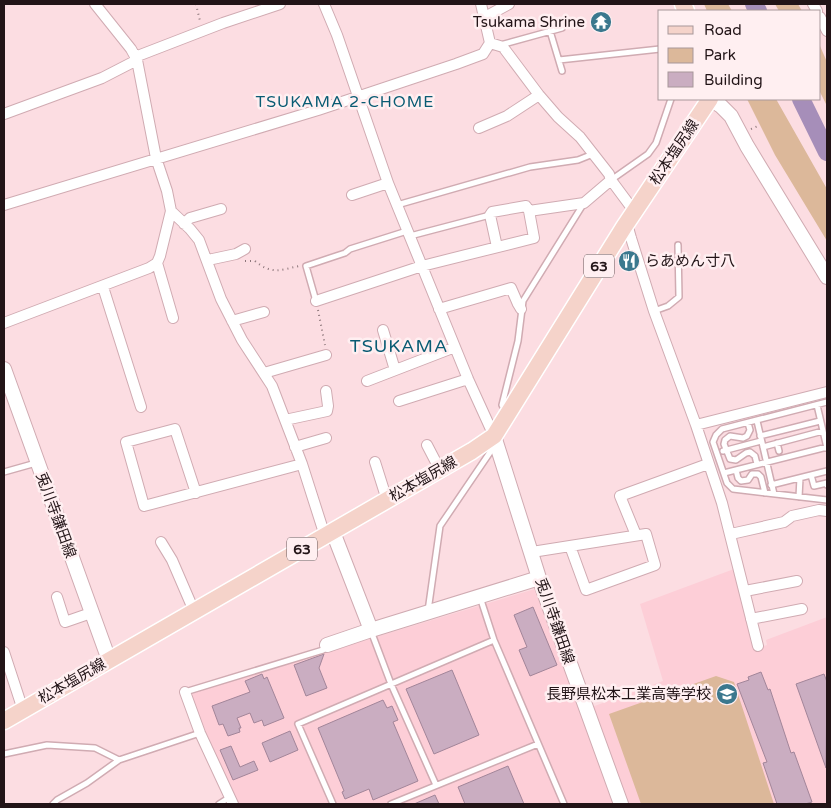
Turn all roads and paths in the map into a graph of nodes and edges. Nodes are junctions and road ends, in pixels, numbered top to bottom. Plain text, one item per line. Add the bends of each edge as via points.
1 (95, 4) edge
2 (196, 4) edge
3 (280, 4) edge
4 (324, 4) edge
5 (481, 4) edge
6 (509, 4) edge
7 (485, 17) junction
8 (821, 19) edge
9 (562, 28) dead end
10 (550, 31) junction
11 (827, 31) edge
12 (203, 32) junction
13 (490, 43) junction
14 (500, 47) junction
15 (608, 48) dead end
16 (658, 49) edge
17 (609, 54) junction
18 (136, 58) junction
19 (559, 60) junction
20 (562, 71) dead end
21 (540, 95) junction
22 (357, 96) junction
23 (671, 100) edge
24 (709, 100) edge
25 (712, 100) edge
26 (4, 114) edge
27 (760, 125) dead end
28 (479, 128) dead end
29 (749, 130) dead end
30 (593, 154) junction
31 (156, 158) junction
32 (611, 180) junction
33 (388, 183) junction
34 (352, 195) dead end
35 (584, 203) junction
36 (4, 205) edge
37 (398, 205) junction
38 (221, 209) dead end
39 (170, 211) junction
40 (529, 211) junction
41 (634, 211) junction
42 (490, 215) junction
43 (184, 224) junction
44 (624, 227) junction
45 (409, 233) junction
46 (678, 245) dead end
47 (497, 247) junction
48 (245, 249) dead end
49 (234, 254) junction
50 (208, 260) junction
51 (157, 263) junction
52 (306, 266) junction
53 (422, 266) junction
54 (827, 277) edge
55 (103, 287) junction
56 (316, 301) junction
57 (439, 309) junction
58 (521, 309) junction
59 (654, 311) junction
60 (264, 312) dead end
61 (173, 318) dead end
62 (232, 321) junction
63 (4, 323) edge
64 (388, 336) dead end
65 (455, 347) junction
66 (326, 355) joint
67 (4, 370) edge
68 (395, 370) junction
69 (264, 373) junction
70 (468, 379) junction
71 (367, 381) dead end
72 (326, 391) dead end
73 (827, 392) edge
74 (406, 402) dead end
75 (826, 403) edge
76 (817, 405) junction
77 (141, 407) dead end
78 (827, 410) edge
79 (507, 414) junction
80 (285, 420) junction
81 (757, 421) junction
82 (820, 421) junction
83 (748, 423) junction
84 (696, 425) junction
85 (823, 431) junction
86 (326, 438) dead end
87 (495, 439) junction
88 (761, 441) junction
89 (777, 443) junction
90 (427, 445) dead end
91 (295, 447) junction
92 (827, 447) edge
93 (726, 450) junction
94 (779, 451) dead end
95 (717, 453) junction
96 (36, 462) junction
97 (375, 462) dead end
98 (766, 462) junction
99 (302, 464) junction
100 (708, 464) junction
101 (757, 464) junction
102 (440, 470) junction
103 (736, 470) junction
104 (827, 471) edge
105 (4, 472) edge
106 (724, 473) junction
107 (810, 475) junction
108 (800, 478) junction
109 (771, 485) junction
110 (827, 485) edge
111 (196, 493) junction
112 (765, 493) junction
113 (774, 494) junction
114 (799, 497) junction
115 (387, 500) junction
116 (827, 500) edge
117 (827, 511) edge
118 (329, 534) junction
119 (731, 534) junction
120 (636, 535) junction
121 (161, 542) dead end
122 (570, 546) junction
123 (532, 552) junction
124 (540, 578) junction
125 (797, 580) dead end
126 (745, 591) junction
127 (479, 596) junction
128 (57, 597) dead end
129 (802, 609) dead end
130 (194, 611) junction
131 (91, 613) junction
132 (428, 613) junction
133 (751, 619) junction
134 (371, 630) junction
135 (494, 640) junction
136 (327, 644) joint
137 (758, 646) dead end
138 (4, 652) edge
139 (109, 660) junction
140 (391, 684) junction
141 (185, 692) joint
142 (23, 710) junction
143 (4, 721) edge
144 (200, 733) junction
145 (538, 744) junction
146 (4, 754) edge
147 (119, 760) junction
148 (436, 785) junction
149 (232, 800) edge
150 (53, 804) edge
151 (219, 804) edge
152 (333, 804) edge
153 (391, 804) edge
154 (564, 804) edge
155 (621, 804) edge

1 - 18 street
2 - 12 path
3 - 12 street
4 - 22 street
5 - 7 street
6 - 7 street
7 - 13 street
8 - 11 street
9 - 10 lane
10 - 14 lane
10 - 19 lane
12 - 18 street
13 - 14 street
13 - 22 street via 483,54
14 - 21 street
15 - 17 lane
16 - 17 lane
17 - 19 lane
18 - 26 street via 102,78
18 - 31 street
19 - 20 lane
21 - 28 street via 507,116
21 - 30 street
22 - 31 street
22 - 33 street
23 - 32 lane via 656,143 648,154
24 - 41 main road, 松本塩尻線 / 63
25 - 54 main road via 731,116
27 - 29 path
30 - 32 street
30 - 37 lane via 578,160 530,167
31 - 36 street
31 - 39 street
32 - 35 street
32 - 41 street
33 - 34 street
33 - 37 street
35 - 40 street
35 - 58 lane via 523,300
37 - 45 street
38 - 43 street via 190,218
39 - 43 street
39 - 51 street
40 - 42 street via 526,206
40 - 47 street via 534,238
41 - 44 main road, 松本塩尻線 / 63
42 - 45 lane
42 - 47 street
43 - 50 street via 199,240
44 - 59 street via 629,231
44 - 79 main road, 松本塩尻線 / 63
45 - 52 lane via 350,249
45 - 53 street
46 - 59 lane via 679,297
47 - 53 street
48 - 49 street
49 - 50 street
49 - 52 path via 246,261 255,261 264,269 276,271
50 - 62 street
51 - 55 street
51 - 61 street
52 - 56 lane
53 - 56 street
53 - 57 street
55 - 63 street
55 - 77 street
56 - 66 path
57 - 58 street via 512,288
57 - 65 street
58 - 79 lane via 518,341 502,405
59 - 84 street
60 - 62 street
62 - 69 street
64 - 68 street
65 - 68 street
65 - 70 street
66 - 69 street
67 - 96 main road, 兎川寺鎌田線
68 - 71 street
69 - 80 street
70 - 74 street
70 - 87 street
72 - 80 street via 327,411
73 - 84 street
75 - 76 lane
75 - 78 lane
76 - 81 lane
76 - 82 lane
79 - 87 main road, 松本塩尻線 / 63
80 - 91 street
81 - 83 lane
81 - 88 lane
82 - 85 lane
82 - 88 lane
83 - 93 lane via 749,434 743,438 728,437 724,442
83 - 95 lane via 722,429 713,442
84 - 100 street
85 - 89 lane
85 - 92 lane
86 - 91 street
87 - 102 main road, 松本塩尻線 / 63
87 - 123 main road, 兎川寺鎌田線
87 - 132 lane via 440,526
88 - 89 lane
88 - 93 lane
88 - 98 lane
89 - 94 lane
90 - 102 street
91 - 99 street
92 - 98 lane
93 - 95 lane
93 - 101 lane via 728,458 734,461 752,453
95 - 106 lane
96 - 105 lane
96 - 131 main road, 兎川寺鎌田線
97 - 115 street
98 - 101 lane
98 - 109 lane
99 - 111 street
99 - 118 street
100 - 119 street
100 - 120 street via 620,496
101 - 103 lane
102 - 115 main road, 松本塩尻線 / 63
103 - 106 lane
103 - 112 lane via 738,478 744,481 752,474 758,474
104 - 107 lane
106 - 112 lane via 733,489
107 - 108 lane
107 - 110 lane via 814,486
108 - 109 lane
108 - 114 lane
109 - 113 lane
111 - 111 street via 144,506 126,442 174,429
112 - 113 lane
113 - 114 lane
114 - 116 lane
115 - 118 main road, 松本塩尻線 / 63
117 - 119 street via 792,516 784,522
118 - 130 main road, 松本塩尻線 / 63
118 - 134 main road
119 - 126 street
120 - 122 street
120 - 122 street via 646,534 655,565 586,590
121 - 130 street
122 - 123 street
123 - 124 main road, 兎川寺鎌田線
124 - 127 main road
124 - 155 main road, 兎川寺鎌田線
125 - 126 street
126 - 133 street
127 - 132 main road
127 - 135 lane
128 - 131 street via 65,622
129 - 133 street
130 - 139 main road, 松本塩尻線 / 63
131 - 139 main road, 兎川寺鎌田線
132 - 134 main road
133 - 137 street
134 - 136 main road
134 - 140 lane
135 - 140 lane
135 - 145 lane
136 - 141 lane via 323,650
138 - 142 street
139 - 142 main road, 松本塩尻線 / 63
140 - 148 lane
140 - 152 lane via 298,724
141 - 144 street
142 - 143 main road, 松本塩尻線 / 63
144 - 147 lane
144 - 149 street
145 - 148 lane
145 - 154 lane
146 - 147 lane via 47,745 95,748
147 - 150 lane
148 - 153 lane
149 - 151 lane

